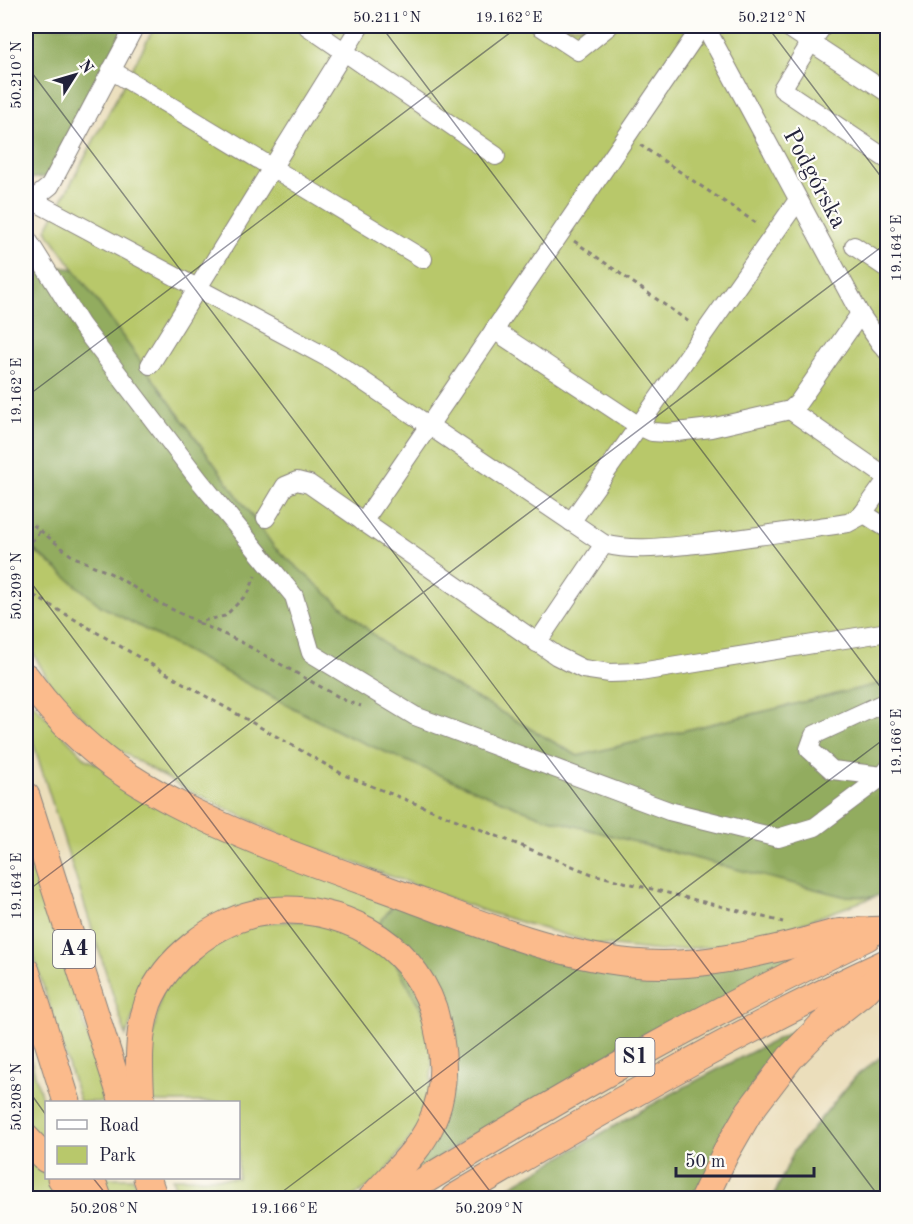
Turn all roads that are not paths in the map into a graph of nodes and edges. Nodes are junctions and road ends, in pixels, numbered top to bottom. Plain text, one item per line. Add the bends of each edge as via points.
1 (135, 26) edge
2 (307, 26) edge
3 (360, 26) edge
4 (540, 26) edge
5 (609, 26) edge
6 (704, 26) edge
7 (786, 26) edge
8 (823, 26) edge
9 (811, 42) junction
10 (344, 51) junction
11 (111, 70) junction
12 (888, 93) edge
13 (496, 156) dead end
14 (888, 160) edge
15 (272, 168) junction
16 (798, 200) junction
17 (29, 202) edge
18 (26, 237) edge
19 (854, 246) dead end
20 (423, 259) dead end
21 (888, 269) edge
22 (198, 288) junction
23 (860, 314) junction
24 (494, 330) junction
25 (888, 352) edge
26 (150, 365) dead end
27 (790, 410) junction
28 (429, 425) junction
29 (639, 426) junction
30 (888, 478) edge
31 (864, 513) junction
32 (266, 518) dead end
33 (363, 522) junction
34 (571, 522) junction
35 (888, 529) edge
36 (604, 544) junction
37 (888, 632) edge
38 (537, 643) junction
39 (26, 677) edge
40 (888, 701) edge
41 (885, 772) edge
42 (26, 796) edge
43 (885, 928) edge
44 (888, 962) edge
45 (888, 967) edge
46 (26, 971) edge
47 (68, 1101) edge
48 (123, 1101) edge
49 (141, 1101) edge
50 (26, 1138) edge
51 (45, 1158) edge
52 (62, 1179) edge
53 (92, 1179) edge
54 (147, 1179) edge
55 (75, 1198) edge
56 (98, 1198) edge
57 (154, 1198) edge
58 (372, 1198) edge
59 (396, 1198) edge
60 (454, 1198) edge
61 (704, 1198) edge

1 - 11 street
2 - 10 street
3 - 10 street
4 - 5 street via 578,51
6 - 16 street, Podgórska
6 - 24 street
7 - 9 street
8 - 9 street
9 - 12 street
9 - 14 street via 782,89
10 - 13 street
10 - 15 street
11 - 15 street
11 - 17 street via 50,186
15 - 20 street
15 - 22 street
16 - 23 street, Podgórska
16 - 29 street
17 - 22 street
18 - 41 street via 81,325 199,480 294,596 311,653 415,716 669,811 778,838 815,827
19 - 21 street
22 - 26 street
22 - 28 street via 332,360
23 - 25 street, Podgórska
23 - 27 street
24 - 28 street
24 - 29 street
27 - 29 street via 711,428 668,433
27 - 30 street
28 - 33 street
28 - 34 street
29 - 34 street
30 - 31 street
31 - 35 street
31 - 36 street via 848,524 713,542 648,549
32 - 33 street via 285,486 297,481 309,484
33 - 38 street
34 - 36 street
36 - 38 street
37 - 38 street via 640,672 610,673 583,669
39 - 43 highway via 51,708 103,758 191,812 278,849 489,927 558,948 633,963 690,963 734,958 836,933
40 - 41 street via 814,735 809,749 832,770
42 - 48 highway, A4
43 - 59 highway, S1 via 638,1055
44 - 60 highway, S1 via 710,1050
45 - 61 highway via 790,1058 749,1112
46 - 47 highway, A4
49 - 58 highway via 140,1042 146,1012 158,985 181,954 219,927 268,911 304,911 344,919 378,937 407,963 433,1007 441,1047 441,1090 431,1124 411,1156
50 - 51 highway
52 - 55 highway
53 - 56 highway
54 - 57 highway

